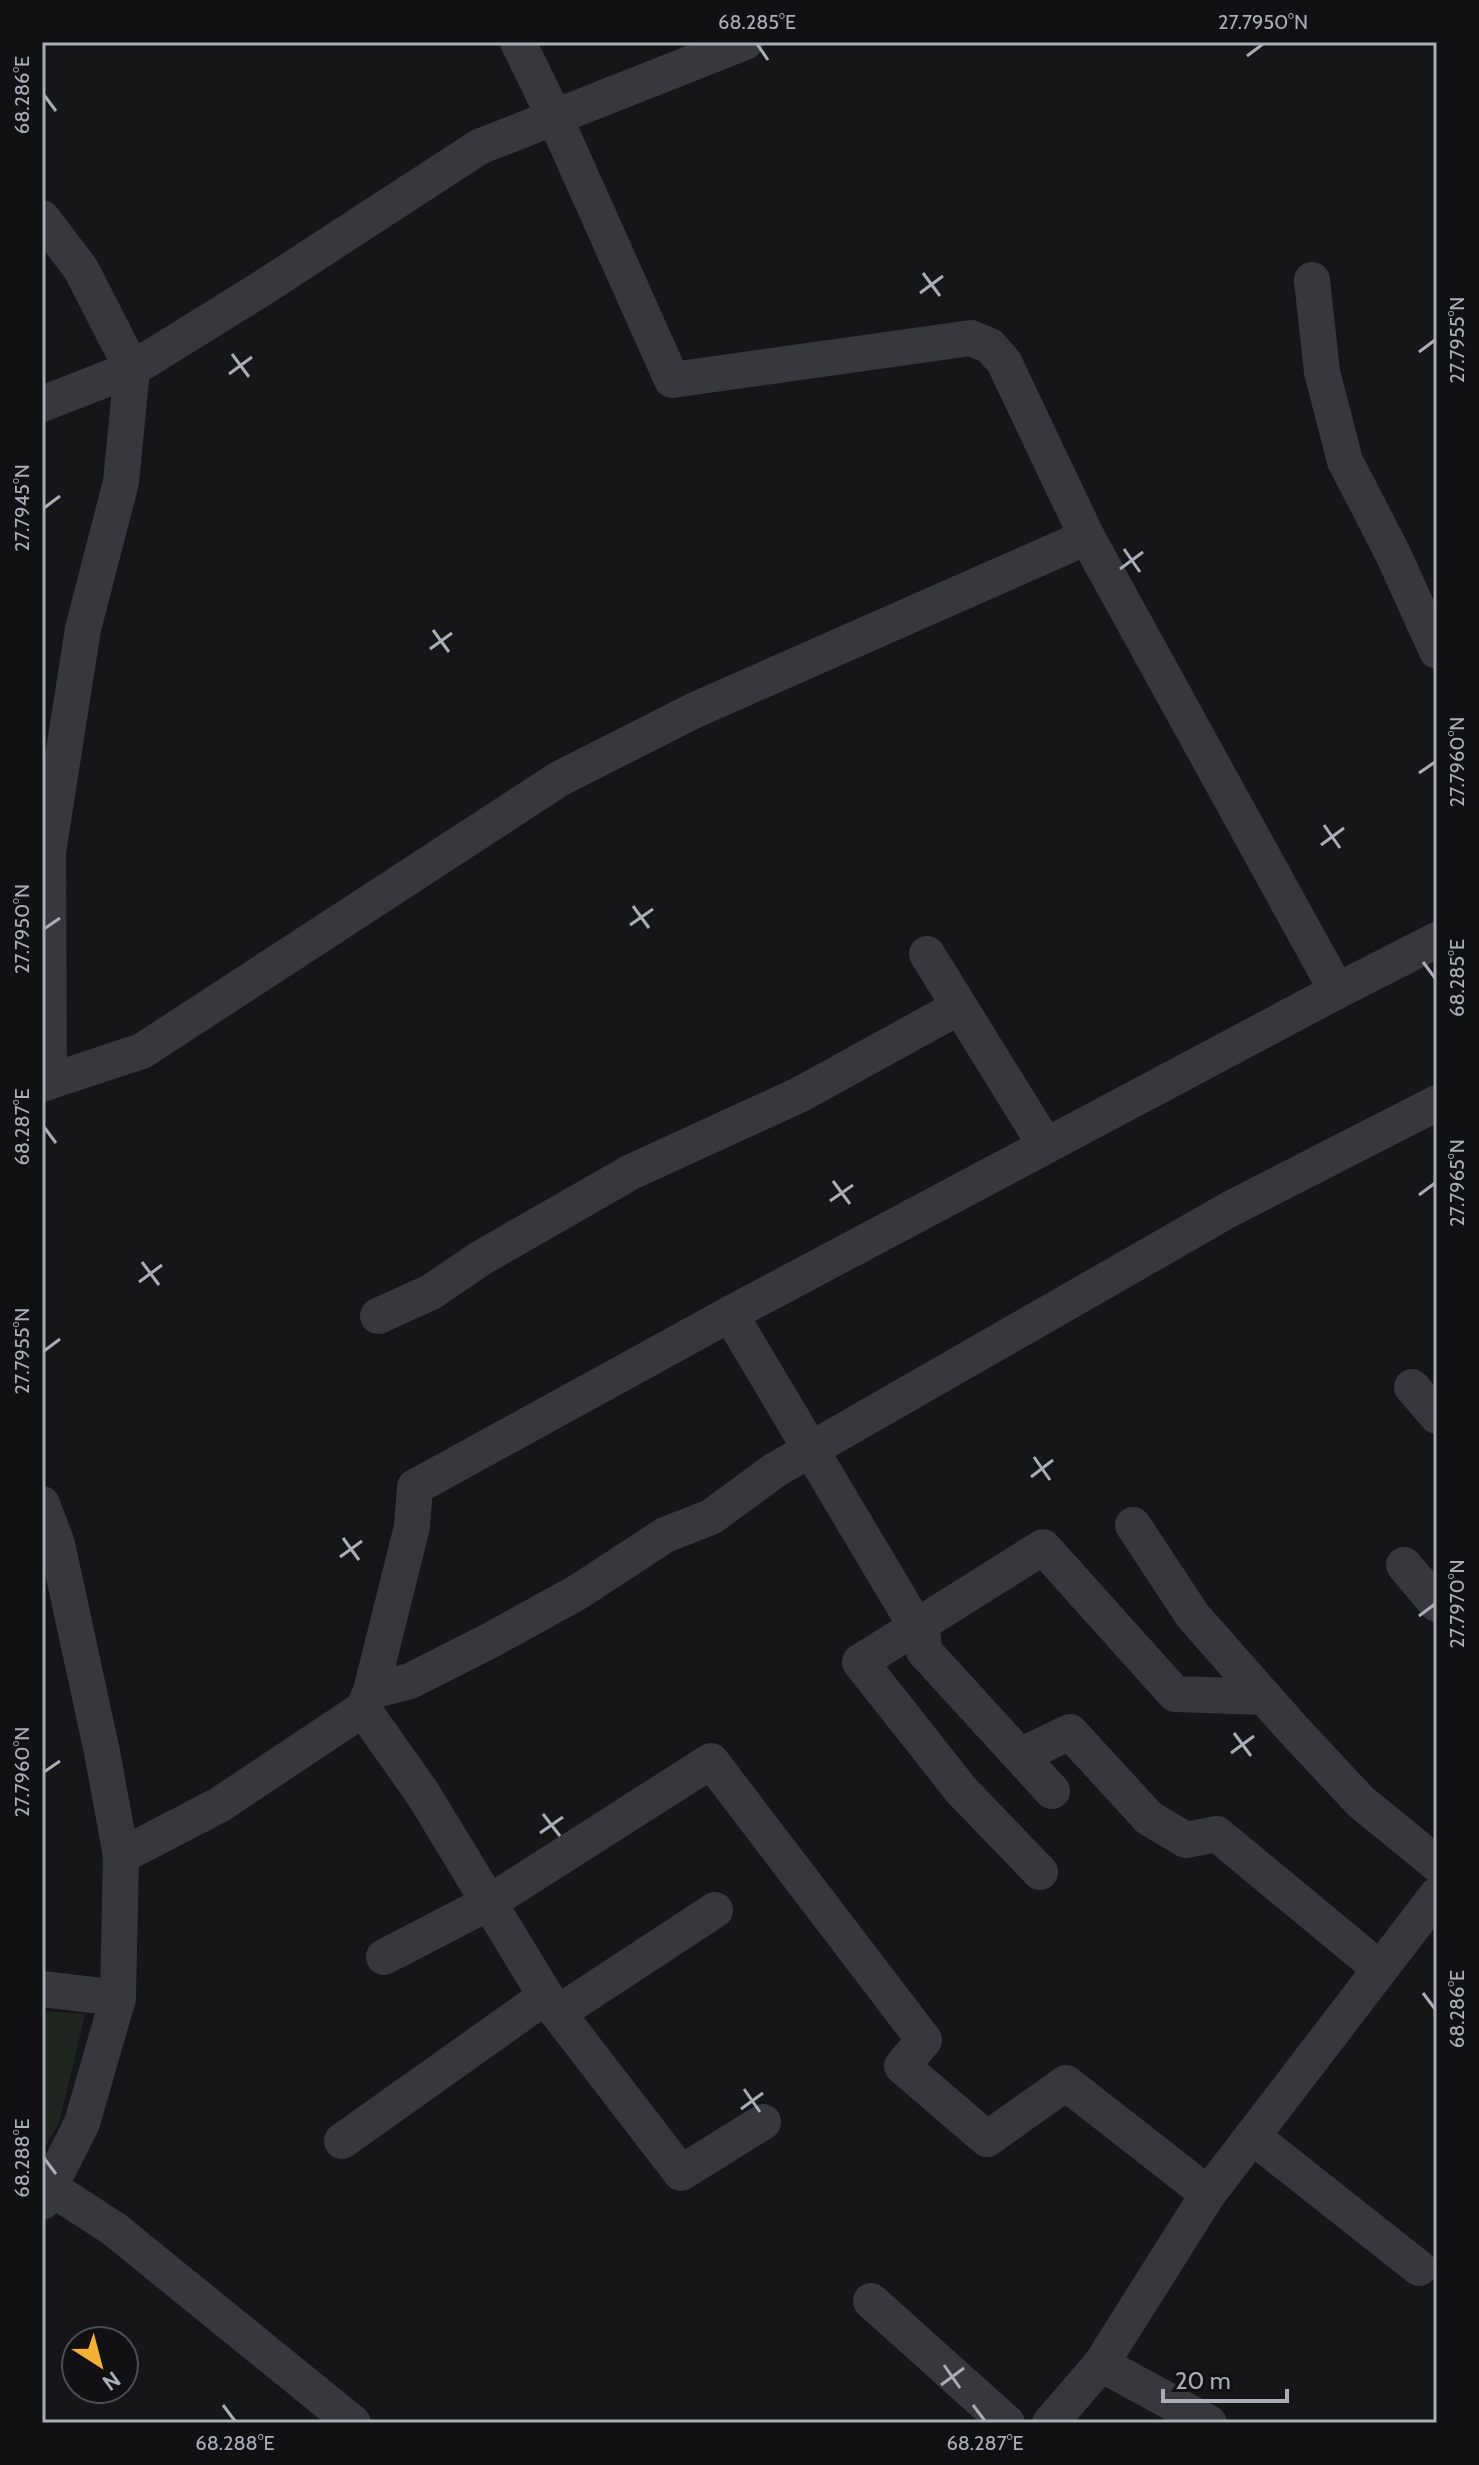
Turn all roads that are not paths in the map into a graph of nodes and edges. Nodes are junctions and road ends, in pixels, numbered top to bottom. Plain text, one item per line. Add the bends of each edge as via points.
1 (518, 42) edge
2 (745, 42) edge
3 (555, 118) junction
4 (42, 218) edge
5 (1312, 280) dead end
6 (132, 369) junction
7 (42, 404) edge
8 (1087, 537) junction
9 (1437, 651) edge
10 (1437, 940) edge
11 (927, 954) dead end
12 (1337, 991) junction
13 (959, 1007) junction
14 (46, 1083) edge
15 (1437, 1103) edge
16 (1046, 1146) junction
17 (730, 1314) junction
18 (378, 1316) dead end
19 (1412, 1387) dead end
20 (1437, 1416) edge
21 (810, 1450) junction
22 (42, 1504) edge
23 (1133, 1525) dead end
24 (1404, 1565) dead end
25 (1437, 1604) edge
26 (917, 1627) junction
27 (1265, 1697) junction
28 (367, 1700) junction
29 (1020, 1756) junction
30 (1052, 1791) dead end
31 (121, 1856) junction
32 (1437, 1864) edge
33 (1040, 1872) dead end
34 (1437, 1895) edge
35 (490, 1902) junction
36 (715, 1910) dead end
37 (384, 1957) dead end
38 (1380, 1969) junction
39 (42, 1989) edge
40 (118, 1998) junction
41 (552, 2004) junction
42 (763, 2122) dead end
43 (1252, 2136) junction
44 (342, 2141) dead end
45 (1208, 2194) junction
46 (46, 2195) edge
47 (1419, 2268) dead end
48 (871, 2301) dead end
49 (1101, 2364) junction
50 (353, 2423) edge
51 (1007, 2423) edge
52 (1050, 2423) edge
53 (1209, 2423) edge

1 - 3 street
2 - 3 street
3 - 6 street via 479,147
3 - 8 street via 672,380 971,338 990,346 1004,362
4 - 6 street via 81,269
5 - 9 street via 1322,372 1345,461
6 - 7 street
6 - 14 street via 121,482 83,629 48,852
8 - 12 street
8 - 14 street via 693,711 559,779 142,1051
10 - 12 street
11 - 13 street
12 - 16 street
13 - 16 street
13 - 18 street via 799,1095 631,1172 431,1292
15 - 21 street via 1230,1209
16 - 17 street
17 - 21 street
17 - 28 street via 415,1487 412,1527
19 - 20 street
21 - 26 street
21 - 28 street via 711,1517 665,1535 578,1592
22 - 31 street via 57,1544
23 - 27 street via 1193,1616
24 - 25 street
26 - 27 street via 1043,1547 1175,1694
26 - 29 street via 924,1651
26 - 33 street via 860,1662 961,1790
27 - 32 street via 1360,1801
28 - 31 street via 219,1805
28 - 35 street
29 - 30 street
29 - 38 street via 1070,1732 1149,1818 1186,1840 1217,1834
31 - 40 street
34 - 38 street
35 - 37 street
35 - 41 street
35 - 45 street via 711,1761 924,2040 902,2066 987,2139 1066,2083
36 - 41 street
38 - 43 street
39 - 40 street
40 - 46 street via 82,2123
41 - 42 street via 681,2173
41 - 44 street
43 - 45 street
43 - 47 street
45 - 49 street
46 - 50 street via 114,2229
48 - 51 street
49 - 52 street
49 - 53 street

